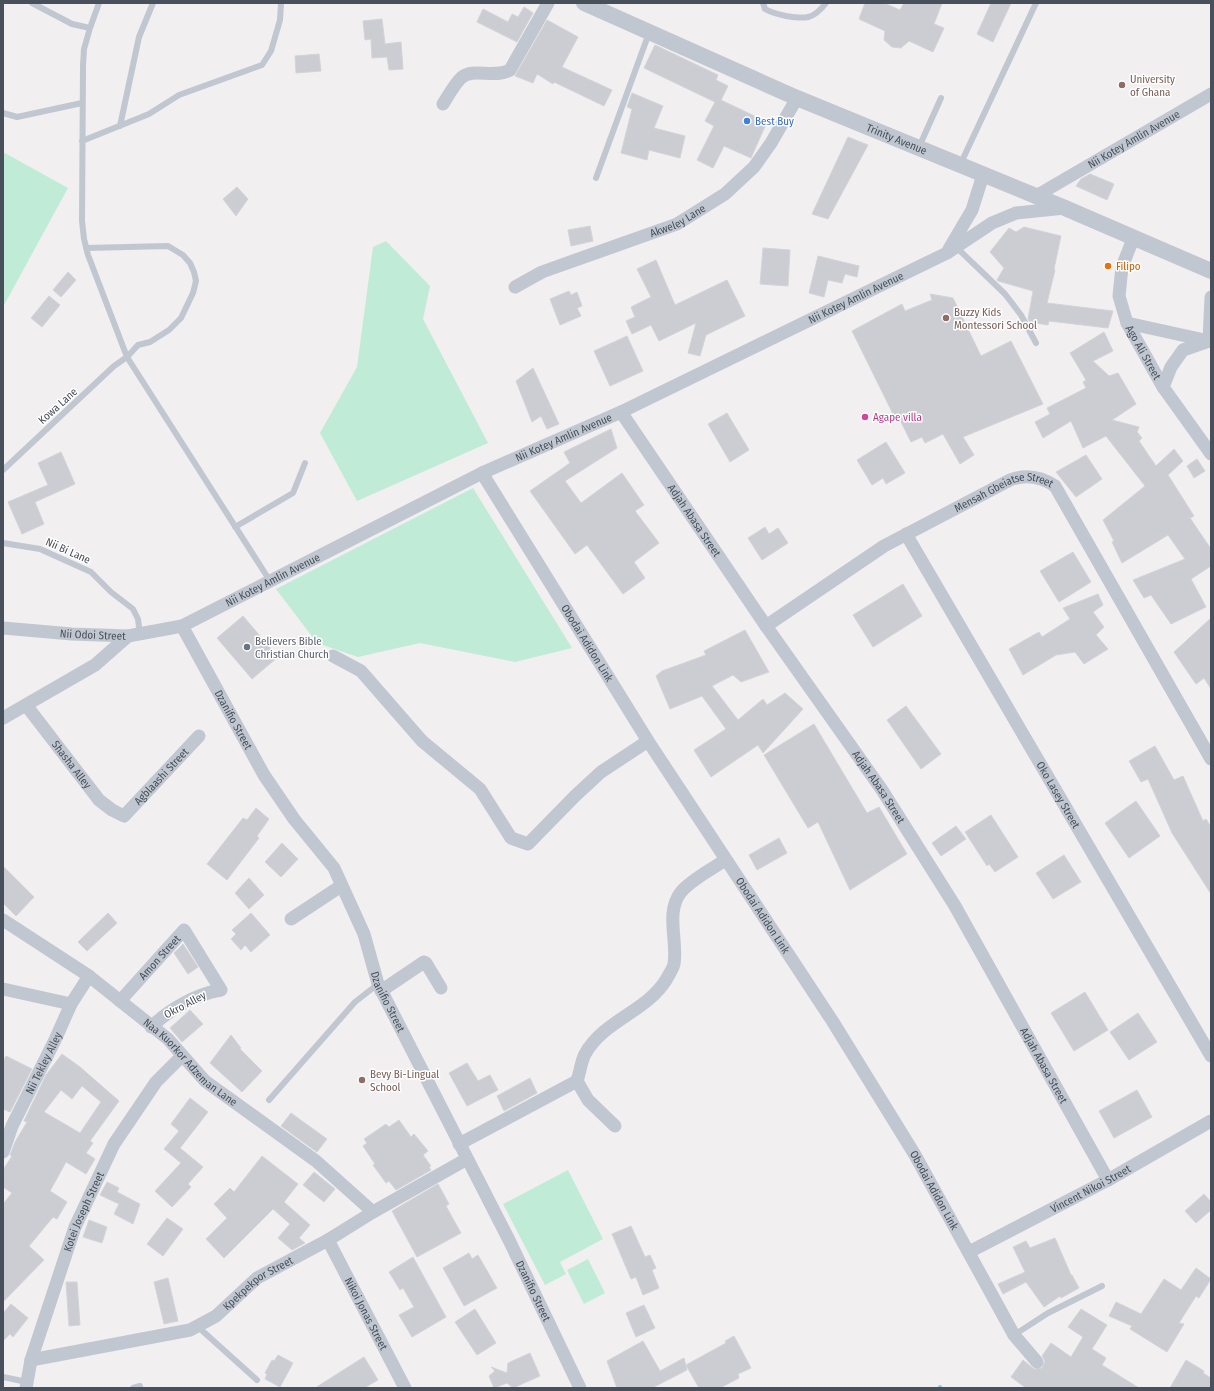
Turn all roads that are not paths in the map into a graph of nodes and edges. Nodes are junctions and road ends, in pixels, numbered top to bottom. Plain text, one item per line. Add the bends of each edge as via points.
1 (32, 3) edge
2 (99, 3) edge
3 (153, 3) edge
4 (281, 3) edge
5 (548, 3) edge
6 (584, 3) edge
7 (763, 3) edge
8 (826, 3) edge
9 (1036, 3) edge
10 (90, 28) junction
11 (650, 31) junction
12 (1211, 94) edge
13 (797, 98) junction
14 (941, 98) dead end
15 (82, 103) junction
16 (443, 104) dead end
17 (3, 113) edge
18 (120, 126) junction
19 (82, 141) junction
20 (919, 148) junction
21 (960, 165) junction
22 (983, 175) junction
23 (596, 178) dead end
24 (1036, 196) junction
25 (1065, 208) junction
26 (1134, 239) junction
27 (86, 248) junction
28 (951, 250) junction
29 (1211, 271) edge
30 (515, 287) dead end
31 (1211, 297) edge
32 (1127, 323) junction
33 (1210, 341) edge
34 (1036, 343) dead end
35 (128, 357) junction
36 (1163, 387) junction
37 (621, 412) junction
38 (1211, 454) edge
39 (305, 463) dead end
40 (3, 470) edge
41 (482, 473) junction
42 (235, 527) junction
43 (906, 534) junction
44 (3, 543) edge
45 (270, 581) junction
46 (182, 626) junction
47 (766, 626) junction
48 (3, 628) edge
49 (134, 635) junction
50 (333, 656) dead end
51 (26, 705) junction
52 (3, 718) edge
53 (199, 736) dead end
54 (648, 741) junction
55 (1211, 759) edge
56 (124, 816) joint
57 (726, 860) junction
58 (341, 886) junction
59 (291, 919) dead end
60 (3, 920) edge
61 (89, 976) junction
62 (3, 988) edge
63 (379, 988) junction
64 (441, 988) dead end
65 (221, 990) joint
66 (120, 1001) junction
67 (71, 1004) junction
68 (151, 1027) junction
69 (182, 1056) junction
70 (1211, 1056) edge
71 (577, 1080) junction
72 (269, 1100) dead end
73 (1211, 1121) edge
74 (615, 1126) dead end
75 (459, 1144) junction
76 (3, 1152) edge
77 (467, 1159) junction
78 (1108, 1180) junction
79 (373, 1212) junction
80 (328, 1240) junction
81 (968, 1252) junction
82 (1102, 1286) dead end
83 (196, 1326) junction
84 (1014, 1335) junction
85 (31, 1360) junction
86 (1037, 1362) dead end
87 (3, 1377) edge
88 (257, 1380) dead end
89 (26, 1385) edge
90 (140, 1386) dead end
91 (133, 1388) edge
92 (405, 1388) edge
93 (580, 1388) edge

1 - 10 lane via 72,24
2 - 10 lane
3 - 18 lane via 139,37
4 - 18 lane via 280,20 271,51 262,65 179,95 149,114
5 - 16 street via 510,70 498,75 465,74
6 - 11 street, Trinity Avenue
7 - 8 lane via 765,9 771,13 804,19 820,11
9 - 21 lane
10 - 15 lane via 84,49
11 - 13 street, Trinity Avenue
11 - 23 lane
12 - 24 street, Nii Kotey Amlin Avenue
13 - 20 street, Trinity Avenue
13 - 30 street, Akweley Lane via 754,167 725,194 677,224 542,272
14 - 20 lane
15 - 17 lane via 17,117
15 - 19 lane
18 - 19 lane
19 - 27 lane via 82,221
20 - 21 street, Trinity Avenue
21 - 22 street, Trinity Avenue
22 - 24 street, Trinity Avenue
22 - 28 street via 972,210
24 - 25 street, Trinity Avenue
25 - 26 street, Trinity Avenue
25 - 28 street, Nii Kotey Amlin Avenue via 1016,213 992,223
26 - 29 street, Trinity Avenue
26 - 32 street, Ago Ali Street via 1122,267 1119,296
27 - 35 lane
27 - 35 lane, Kowa Lane via 168,246 184,255 194,272 196,281 193,293 181,318 169,330 150,342 138,345
28 - 34 lane via 1005,294 1021,315
28 - 37 street, Nii Kotey Amlin Avenue
31 - 33 street
32 - 33 street
32 - 36 street, Ago Ali Street
33 - 36 street via 1183,350 1171,367
35 - 40 lane, Kowa Lane via 114,366
35 - 42 lane
36 - 38 street, Ago Ali Street
37 - 41 street, Nii Kotey Amlin Avenue
37 - 47 street, Adjah Abasa Street
39 - 42 lane via 293,494
41 - 45 street, Nii Kotey Amlin Avenue
41 - 54 street, Obodai Adidon Link
42 - 45 lane
43 - 47 street, Mensah Gbeiatse Street via 884,546
43 - 55 street, Mensah Gbeiatse Street via 996,486 1022,476 1044,479 1055,486
43 - 70 street, Oko Lasey Street
44 - 49 lane, Nii Bi Lane via 40,549 91,572 133,609 138,619
45 - 46 street, Nii Kotey Amlin Avenue
46 - 49 street, Nii Odoi Street
46 - 58 street, Dzanifio Street via 264,775 334,868
47 - 78 street, Adjah Abasa Street via 882,790 955,906
48 - 49 street, Nii Odoi Street via 72,634
49 - 51 street via 94,665
50 - 54 street via 361,672 422,741 480,789 510,838 524,844 528,844 601,772
51 - 52 street
51 - 56 street, Shasha Alley via 99,800
53 - 56 street, Agblaashi Street
54 - 57 street, Obodai Adidon Link
57 - 71 street via 695,880 676,899 673,914 674,964 665,981 649,1001 609,1027 592,1044 585,1055
57 - 81 street, Obodai Adidon Link via 833,1022 915,1155
58 - 59 street
58 - 63 street, Dzanifio Street via 364,934
60 - 61 street, Naa Kuorkor Adzeman Lane
61 - 66 street, Naa Kuorkor Adzeman Lane
61 - 67 street, Nii Tekley Alley
62 - 67 street
63 - 64 street via 424,962
63 - 72 lane via 355,1002
63 - 75 street, Dzanifio Street
65 - 66 street, Amon Street via 184,930
65 - 68 street, Okro Alley via 210,992 165,1014
66 - 68 street, Naa Kuorkor Adzeman Lane
67 - 76 street, Nii Tekley Alley via 12,1126
68 - 69 street, Naa Kuorkor Adzeman Lane via 168,1039
69 - 79 street, Naa Kuorkor Adzeman Lane via 205,1081 316,1161
69 - 85 street, Kotei Joseph Street via 156,1082 114,1144 75,1227
71 - 74 street via 588,1100
71 - 75 street
73 - 78 street, Vincent Nikoi Street
75 - 77 street, Dzanifio Street
77 - 79 street, Kpekpekpor Street
77 - 93 street, Dzanifio Street
78 - 81 street, Vincent Nikoi Street
79 - 80 street, Kpekpekpor Street
80 - 83 street, Kpekpekpor Street via 257,1278 216,1316
80 - 92 street, Nikoi Jonas Street
81 - 84 street, Obodai Adidon Link
82 - 84 lane via 1048,1313
83 - 85 street, Kpekpekpor Street via 190,1330
83 - 88 lane
84 - 86 street, Obodai Adidon Link
85 - 89 street, Kotei Joseph Street
87 - 89 lane
90 - 91 lane

